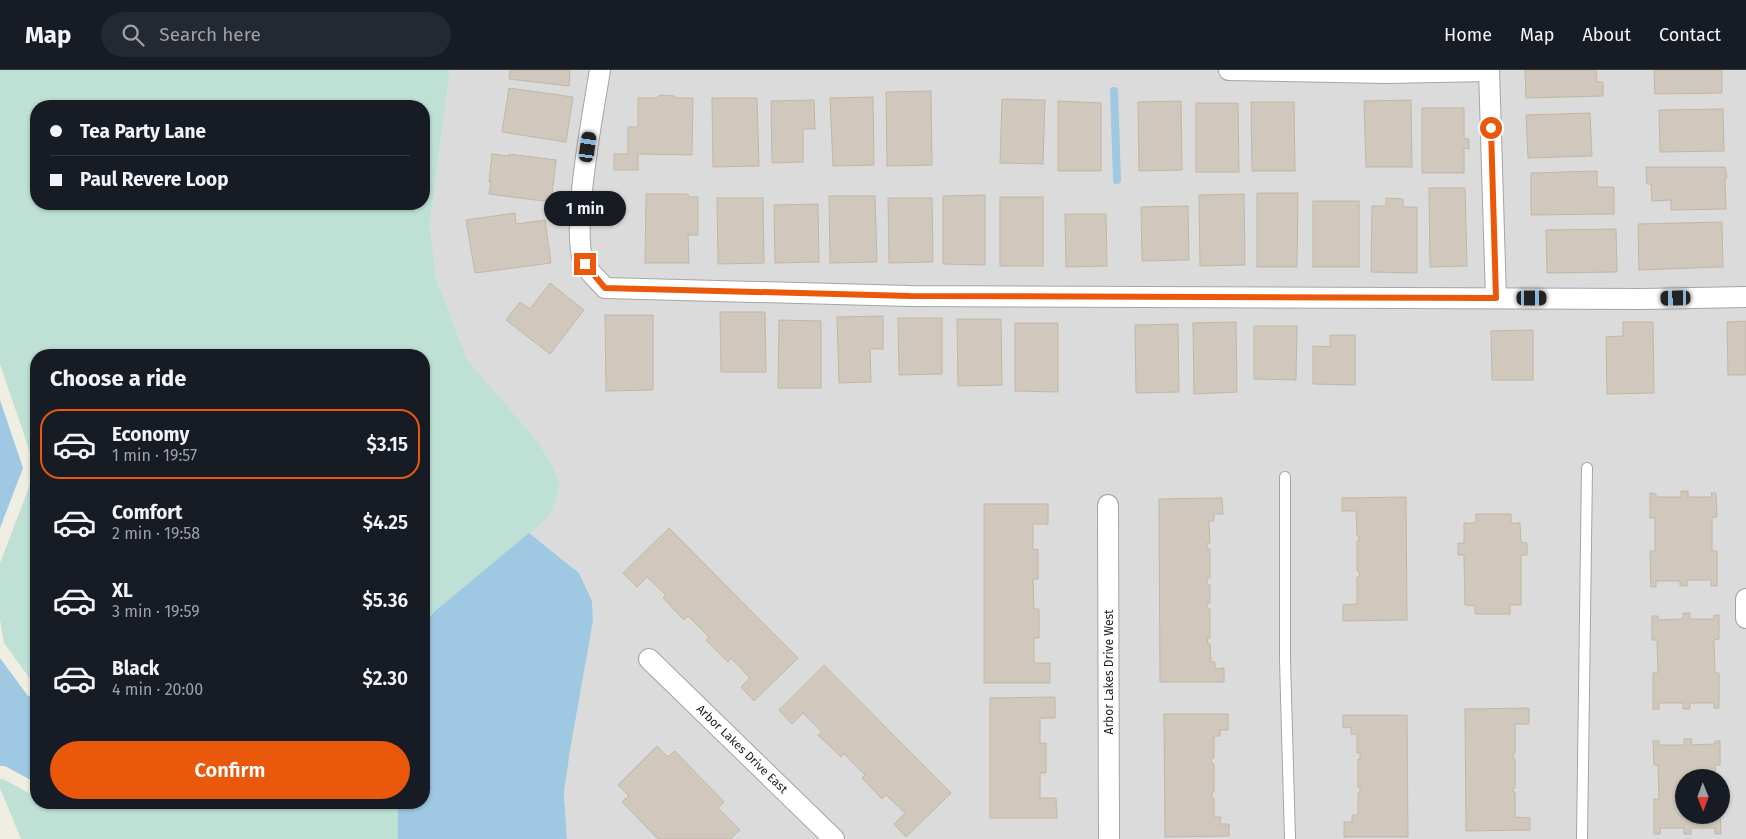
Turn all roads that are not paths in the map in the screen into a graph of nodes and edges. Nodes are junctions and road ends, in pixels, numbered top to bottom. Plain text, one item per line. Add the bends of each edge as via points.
1 (600, 70) edge
2 (1229, 70) edge
3 (1489, 70) edge
4 (1746, 297) edge
5 (1496, 298) junction
6 (1586, 468) dead end
7 (1284, 477) dead end
8 (1108, 506) dead end
9 (1746, 599) edge
10 (1746, 618) edge
11 (649, 659) dead end
12 (834, 839) edge
13 (1109, 839) edge
14 (1290, 839) edge
15 (1582, 839) edge

1 - 5 street via 579,237 585,264 605,288 910,296
2 - 3 street via 1386,73
3 - 5 street
4 - 5 street
6 - 15 lane
7 - 14 lane
8 - 13 street, Arbor Lakes Drive West
9 - 10 street
11 - 12 street, Arbor Lakes Drive East

